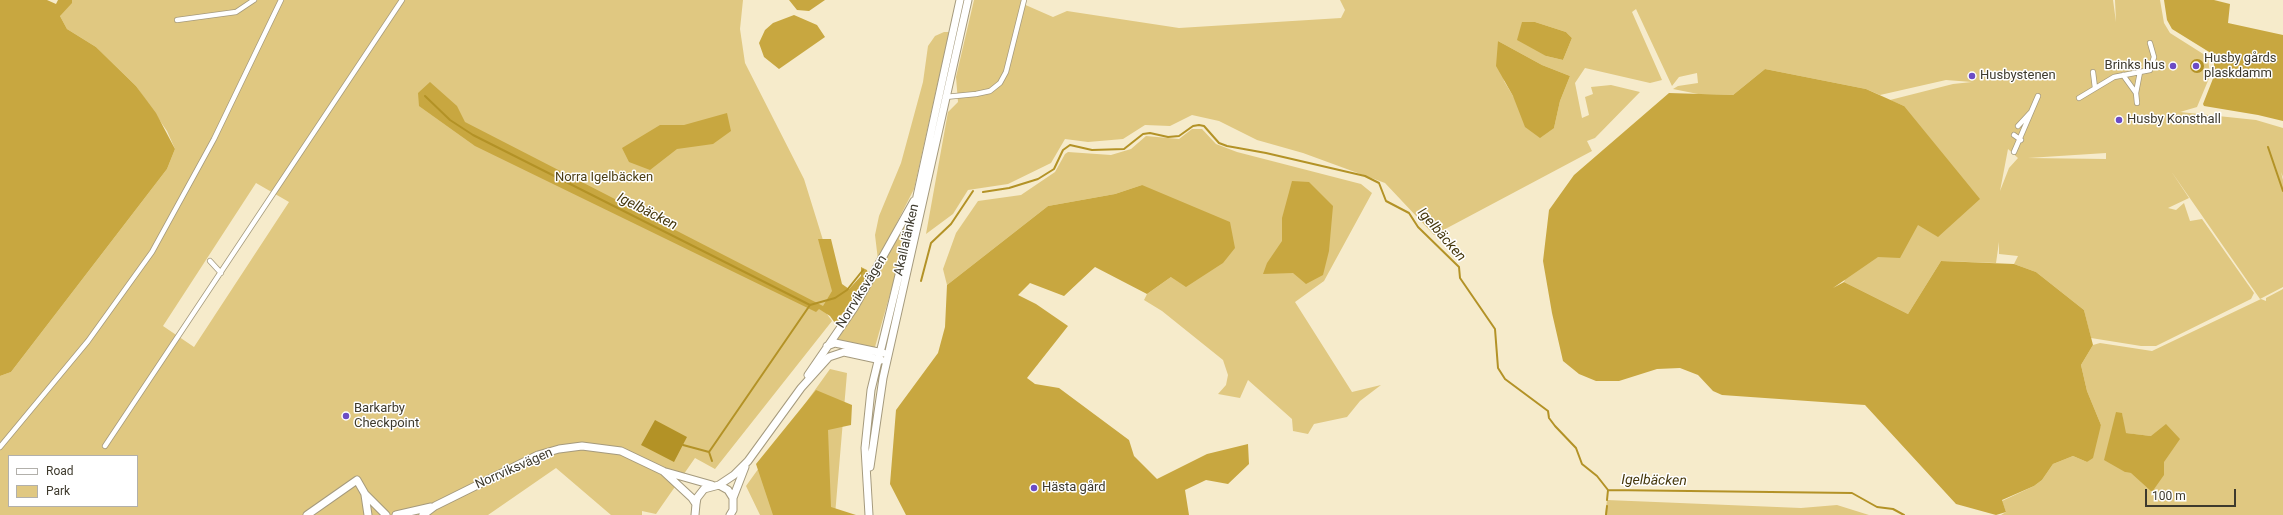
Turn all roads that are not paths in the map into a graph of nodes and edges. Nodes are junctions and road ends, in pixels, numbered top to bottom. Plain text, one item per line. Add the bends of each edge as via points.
1 (254, 0) edge
2 (280, 0) edge
3 (402, 0) edge
4 (960, 0) edge
5 (968, 0) edge
6 (1024, 0) edge
7 (177, 20) dead end
8 (2150, 43) dead end
9 (2093, 72) dead end
10 (2140, 72) junction
11 (2123, 75) junction
12 (2095, 88) junction
13 (2136, 93) junction
14 (937, 96) junction
15 (2038, 96) dead end
16 (946, 97) junction
17 (2079, 98) dead end
18 (2137, 103) dead end
19 (2033, 110) junction
20 (2018, 126) dead end
21 (2014, 135) dead end
22 (2021, 140) junction
23 (2014, 152) dead end
24 (917, 194) junction
25 (210, 261) dead end
26 (221, 273) junction
27 (826, 346) junction
28 (878, 356) junction
29 (888, 358) junction
30 (802, 388) junction
31 (105, 446) dead end
32 (0, 447) edge
33 (748, 461) junction
34 (663, 471) junction
35 (868, 480) junction
36 (717, 485) junction
37 (365, 494) junction
38 (733, 498) junction
39 (435, 506) junction
40 (696, 509) edge
41 (307, 515) edge
42 (368, 515) edge
43 (386, 515) edge
44 (396, 515) edge
45 (423, 515) edge
46 (700, 515) edge
47 (730, 515) edge
48 (869, 515) edge

1 - 7 street via 236,12
2 - 32 street via 214,138 152,252 88,341
3 - 26 street
4 - 14 street, Akallalänken
5 - 16 street, Akallalänken
6 - 16 street via 1006,72 1000,83 990,91
8 - 10 street via 2154,58 2150,70
9 - 12 street
10 - 11 street
10 - 13 street
11 - 12 street
11 - 13 street
12 - 17 street
13 - 18 street
14 - 16 street
14 - 24 street, Akallalänken
15 - 19 street
16 - 29 street, Akallalänken
19 - 20 street
19 - 22 street
21 - 22 street
22 - 23 street
24 - 27 street, Norrviksvägen via 854,308
24 - 28 street, Akallalänken
25 - 26 street
26 - 31 street
27 - 28 street, Norrviksvägen via 835,343
27 - 30 street, Norrviksvägen
28 - 29 street, Norrviksvägen
28 - 30 street, Norrviksvägen via 844,352 834,354 823,362
28 - 35 street, Akallalänken via 866,430
29 - 35 street, Akallalänken
30 - 33 street, Norrviksvägen
33 - 36 street, Norrviksvägen via 734,475
33 - 38 street, Norrviksvägen
34 - 36 street, Norrviksvägen
34 - 39 street, Norrviksvägen via 621,451 593,447 564,448 538,455
34 - 40 street, Norrviksvägen via 686,490
35 - 48 street, Akallalänken
36 - 38 street via 728,490
36 - 40 street via 704,489 697,498
37 - 41 street via 358,480
37 - 42 street
37 - 43 street
38 - 47 street, Norrviksvägen via 733,510
39 - 44 street, Norrviksvägen
39 - 45 street, Norrviksvägen
40 - 46 street, Norrviksvägen

